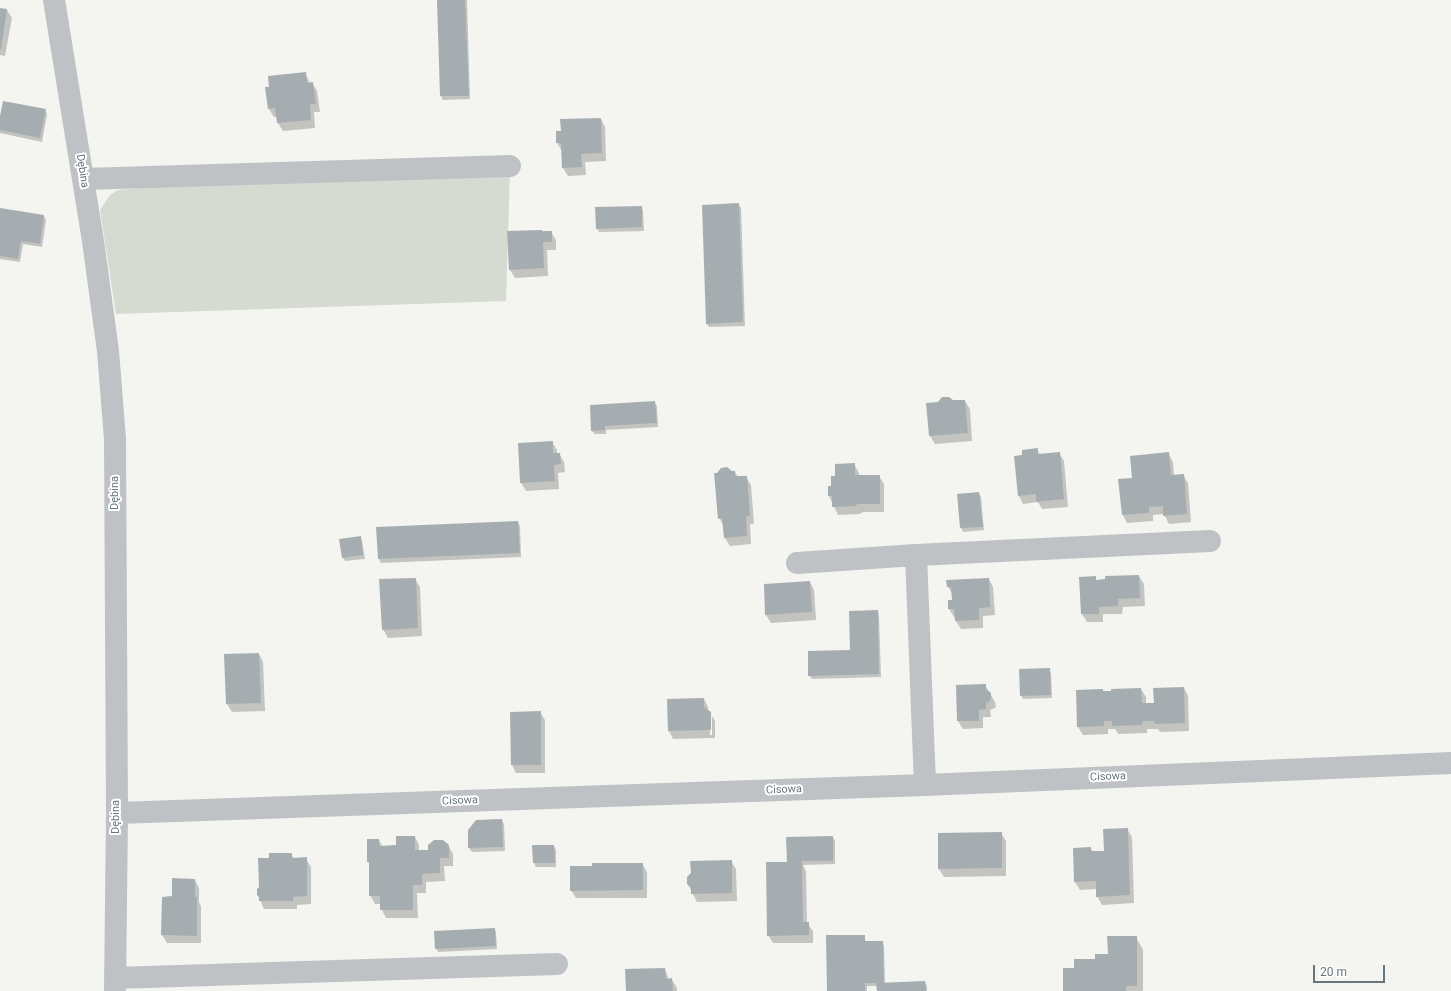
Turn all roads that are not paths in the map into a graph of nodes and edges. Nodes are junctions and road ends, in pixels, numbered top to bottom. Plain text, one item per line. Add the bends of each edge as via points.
1 (54, 0) edge
2 (510, 166) dead end
3 (84, 179) junction
4 (1210, 541) dead end
5 (916, 555) junction
6 (797, 563) dead end
7 (1451, 763) edge
8 (925, 785) junction
9 (117, 813) junction
10 (557, 964) dead end
11 (115, 984) edge

1 - 3 street, Dębina
2 - 3 street
3 - 9 street, Dębina via 108,352 115,439
4 - 5 street
5 - 6 street
5 - 8 street
7 - 8 street, Cisowa
8 - 9 street, Cisowa
9 - 11 street, Dębina
10 - 11 street

